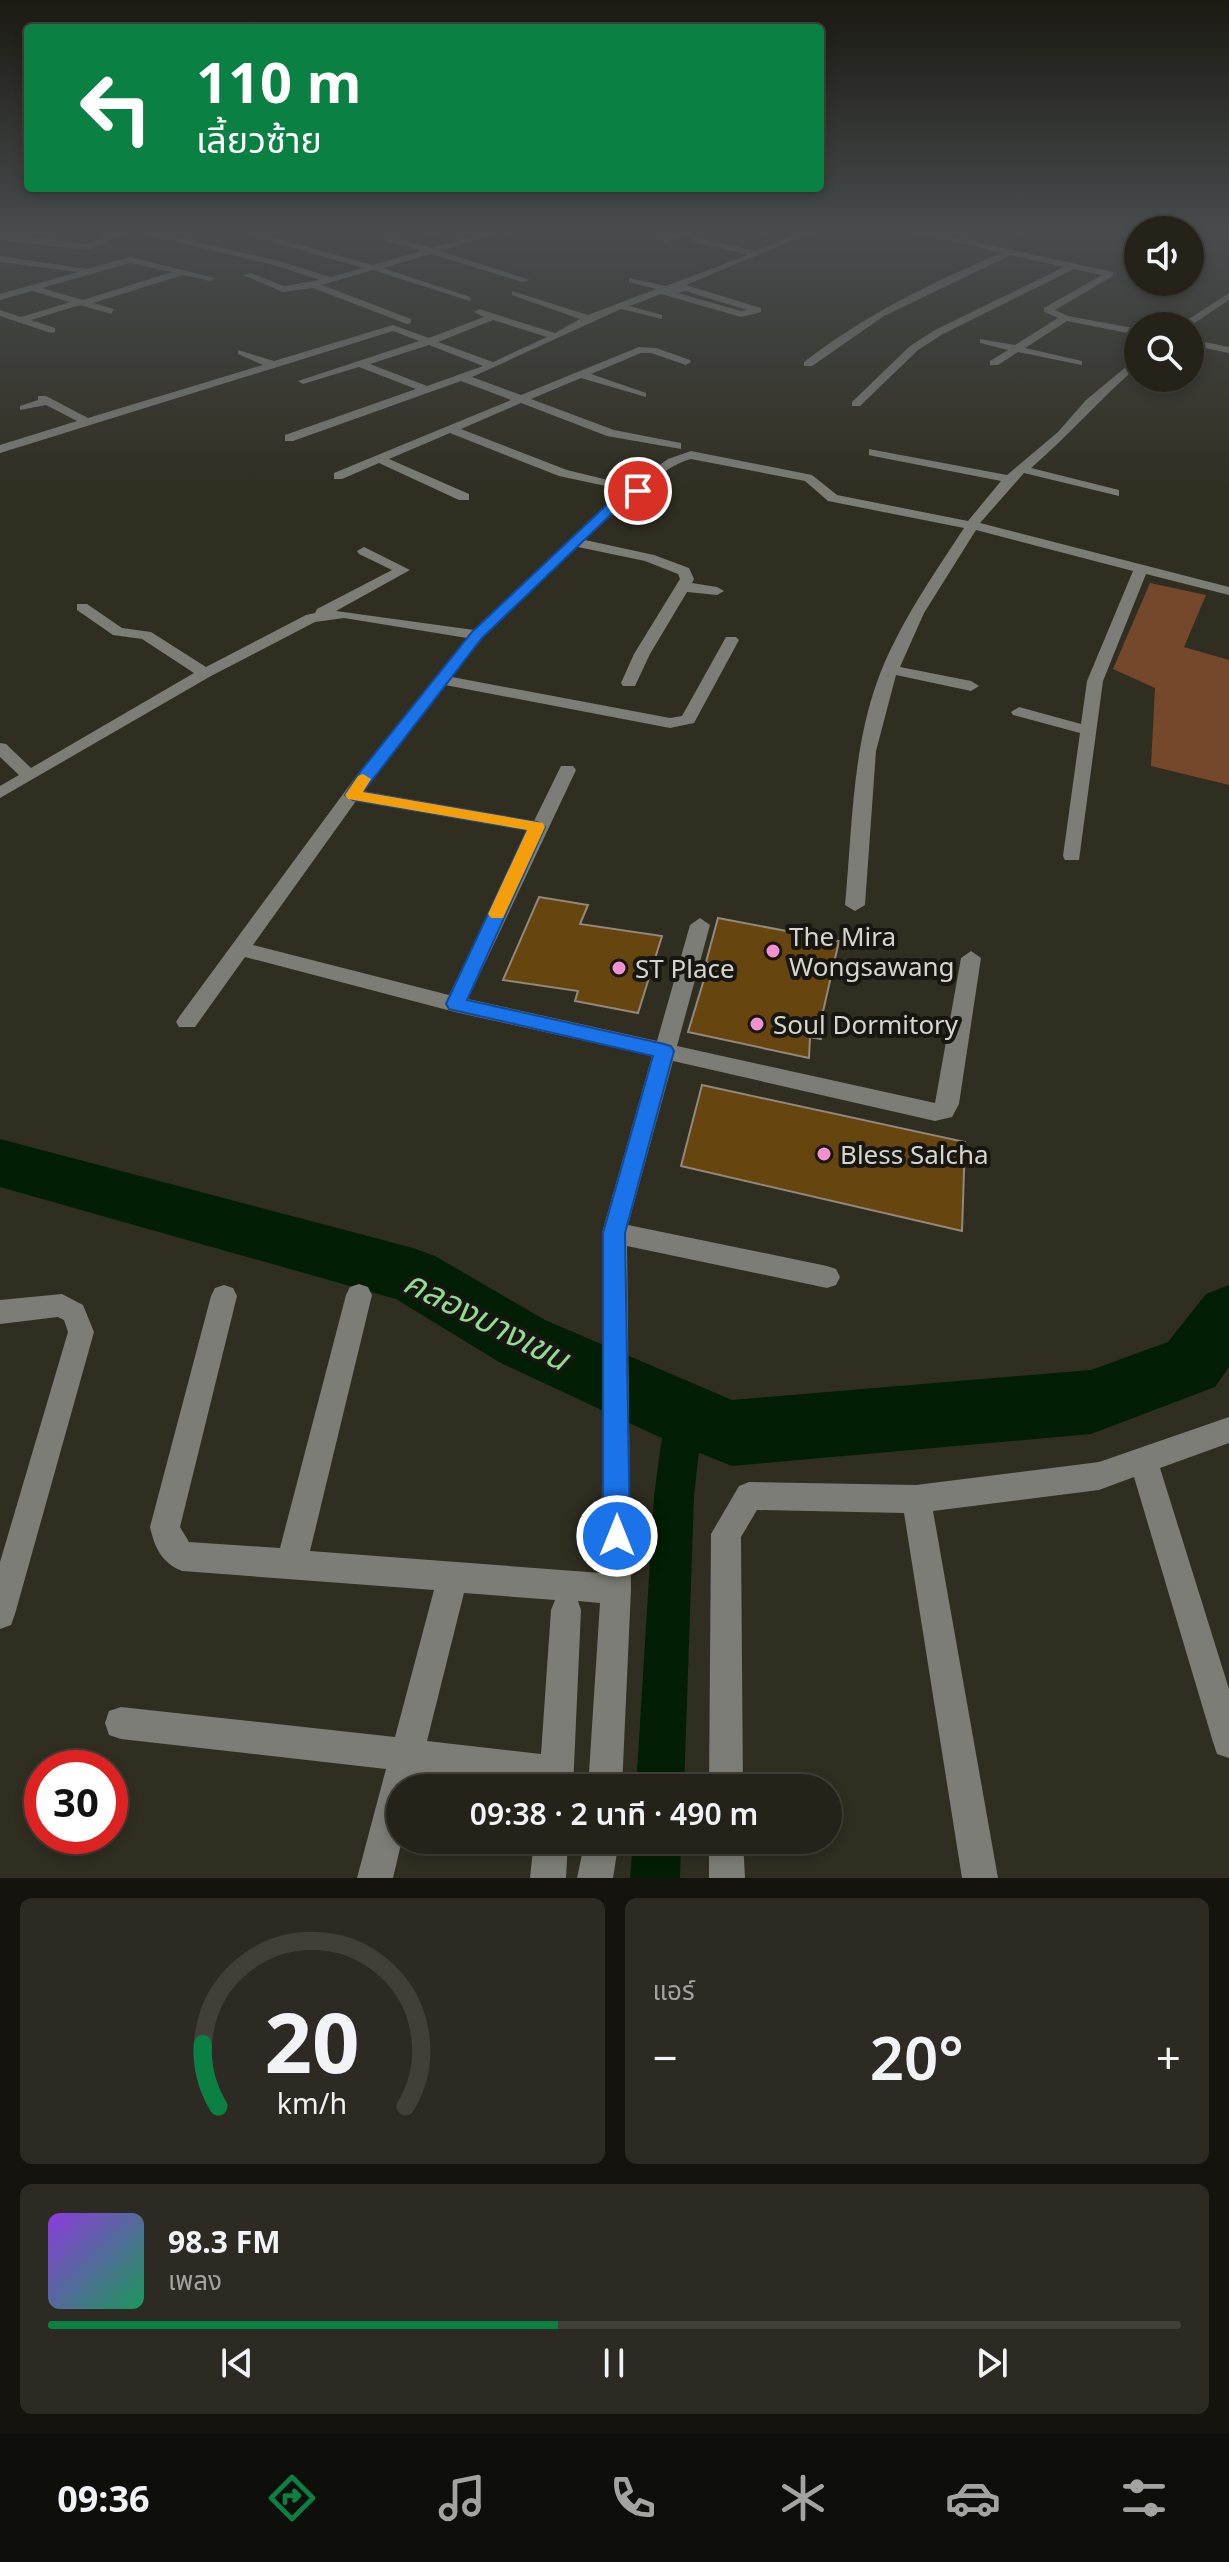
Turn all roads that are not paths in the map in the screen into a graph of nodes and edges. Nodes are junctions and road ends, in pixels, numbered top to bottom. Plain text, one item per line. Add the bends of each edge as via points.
1 (16, 319) edge
2 (25, 319) edge
3 (401, 319) edge
4 (488, 319) edge
5 (497, 319) edge
6 (587, 319) edge
7 (869, 319) edge
8 (966, 319) edge
9 (1064, 319) edge
10 (1068, 319) edge
11 (20, 320) junction
12 (407, 321) dead end
13 (1124, 329) edge
14 (51, 330) dead end
15 (556, 337) junction
16 (984, 341) dead end
17 (428, 342) junction
18 (1204, 345) edge
19 (1015, 350) junction
20 (1229, 350) edge
21 (242, 352) dead end
22 (309, 352) junction
23 (686, 362) dead end
24 (994, 363) dead end
25 (1078, 363) dead end
26 (271, 364) junction
27 (808, 364) dead end
28 (354, 365) junction
29 (493, 366) junction
30 (1124, 372) edge
31 (583, 375) junction
32 (461, 377) junction
33 (303, 381) dead end
34 (425, 389) junction
35 (642, 395) dead end
36 (522, 401) junction
37 (856, 404) dead end
38 (24, 408) dead end
39 (87, 422) junction
40 (453, 430) junction
41 (289, 438) dead end
42 (0, 449) edge
43 (678, 451) junction
44 (873, 452) dead end
45 (379, 459) junction
46 (1022, 469) junction
47 (338, 476) dead end
48 (1010, 479) junction
49 (616, 486) dead end
50 (852, 492) dead end
51 (1114, 493) dead end
52 (464, 497) dead end
53 (975, 522) junction
54 (575, 542) junction
55 (364, 551) dead end
56 (1141, 569) junction
57 (680, 591) junction
58 (717, 591) dead end
59 (1229, 591) edge
60 (82, 607) dead end
61 (311, 618) junction
62 (477, 635) junction
63 (731, 640) dead end
64 (892, 670) junction
65 (205, 673) junction
66 (442, 680) junction
67 (629, 683) dead end
68 (971, 686) dead end
69 (1019, 712) dead end
70 (1090, 731) junction
71 (0, 748) edge
72 (567, 770) dead end
73 (30, 776) junction
74 (0, 793) edge
75 (353, 795) junction
76 (537, 827) junction
77 (1072, 856) dead end
78 (855, 905) dead end
79 (700, 925) dead end
80 (241, 949) junction
81 (971, 958) dead end
82 (455, 1004) junction
83 (187, 1022) dead end
84 (664, 1051) junction
85 (614, 1233) junction
86 (827, 1277) dead end
87 (359, 1295) dead end
88 (224, 1296) dead end
89 (0, 1312) edge
90 (1229, 1430) edge
91 (1144, 1462) junction
92 (916, 1499) junction
93 (291, 1565) junction
94 (453, 1577) junction
95 (616, 1589) junction
96 (566, 1610) dead end
97 (0, 1614) edge
98 (121, 1723) dead end
99 (1229, 1742) edge
100 (407, 1755) junction
101 (520, 1774) edge
102 (556, 1774) edge
103 (606, 1774) edge
104 (726, 1774) edge
105 (550, 1854) edge
106 (599, 1854) edge
107 (726, 1854) edge
108 (375, 1878) edge
109 (548, 1878) edge
110 (595, 1878) edge
111 (727, 1878) edge
112 (980, 1878) edge

1 - 11 street
2 - 11 street
3 - 12 street
4 - 17 street
5 - 15 street
6 - 15 street
7 - 27 street
8 - 37 street via 914,348
9 - 19 street
10 - 13 street
11 - 14 street
15 - 29 street
16 - 19 street
17 - 22 street via 393,328
17 - 28 street
17 - 29 street
18 - 20 street
19 - 24 street
19 - 25 street
21 - 26 street
22 - 26 street
22 - 28 street
23 - 31 street via 645,349
26 - 39 street
28 - 33 street
28 - 34 street
29 - 32 street
30 - 46 street
31 - 35 street
31 - 36 street
32 - 34 street
32 - 36 street
34 - 41 street
36 - 40 street
36 - 43 street
38 - 39 street via 45,399
39 - 42 street
40 - 45 street
40 - 49 street via 563,473
43 - 53 street via 808,478 833,498
43 - 54 street
44 - 48 street
45 - 47 street
45 - 52 street
46 - 48 street
46 - 51 street
48 - 53 street
50 - 53 street
53 - 56 street
53 - 64 street via 917,613
54 - 57 street via 684,571 687,579
54 - 62 street
55 - 61 street via 403,570
56 - 59 street
56 - 70 street via 1095,681
57 - 58 street
57 - 67 street
60 - 65 street via 118,632 146,635
61 - 62 street via 344,614
61 - 65 street
62 - 66 street
63 - 66 street via 688,720 670,723
64 - 68 street
64 - 78 street via 868,751
65 - 73 street
66 - 75 street
69 - 70 street
70 - 77 street
71 - 73 street
72 - 76 street
73 - 74 street
75 - 76 street
75 - 80 street
76 - 82 street
79 - 84 street
80 - 82 street
80 - 83 street
81 - 84 street via 944,1111
82 - 84 street
84 - 85 street
85 - 86 street
85 - 95 street
87 - 93 street
88 - 93 street via 165,1527 169,1543 182,1556
89 - 97 street via 62,1305 74,1313 81,1332
90 - 91 street
91 - 92 street via 1099,1476
91 - 99 street
92 - 104 street via 749,1496 737,1512 726,1534
92 - 112 street
93 - 94 street
94 - 95 street
94 - 100 street
95 - 103 street
96 - 102 street
98 - 100 street
100 - 101 street
100 - 108 street
105 - 109 street
106 - 110 street
107 - 111 street

